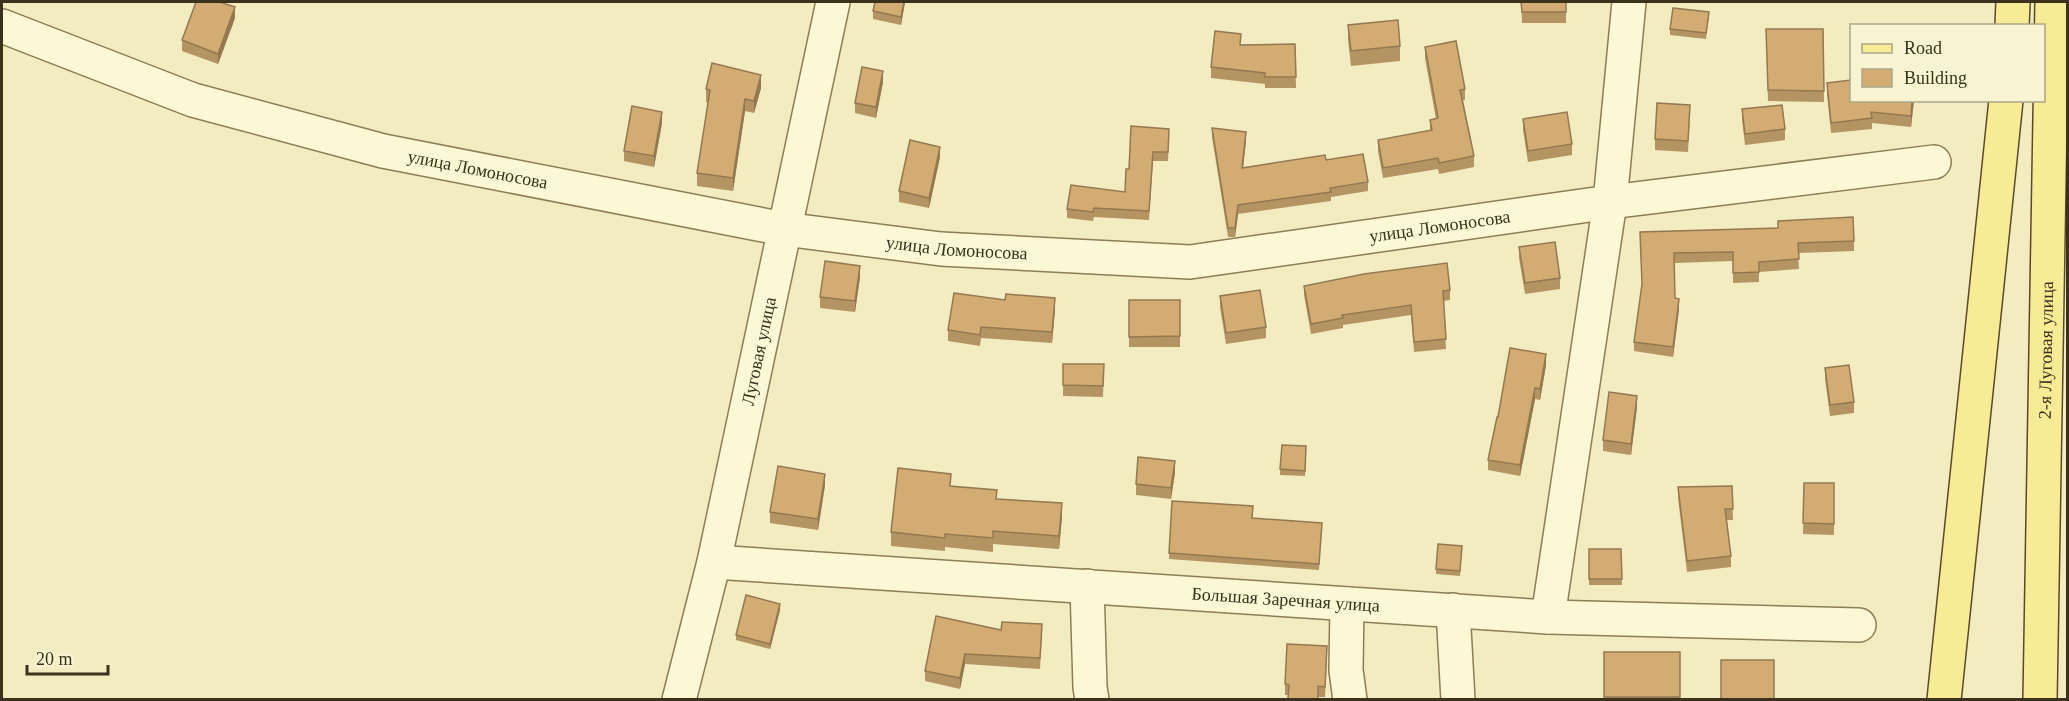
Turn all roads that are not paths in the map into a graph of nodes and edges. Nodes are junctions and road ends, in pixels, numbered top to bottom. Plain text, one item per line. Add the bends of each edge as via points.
1 (832, 2) edge
2 (1629, 2) edge
3 (2013, 2) edge
4 (2052, 2) edge
5 (2012, 24) edge
6 (2, 26) edge
7 (2006, 102) edge
8 (1934, 162) dead end
9 (1610, 202) junction
10 (784, 229) junction
11 (714, 562) junction
12 (1088, 586) junction
13 (1347, 603) junction
14 (1453, 610) junction
15 (1548, 617) junction
16 (1859, 625) dead end
17 (680, 699) edge
18 (1092, 699) edge
19 (1350, 699) edge
20 (1458, 699) edge
21 (1944, 699) edge
22 (2040, 699) edge

1 - 10 street, Луговая улица
2 - 9 street
3 - 5 main road
4 - 22 main road, 2-я Луговая улица
6 - 10 street, улица Ломоносова via 193,100 382,152
7 - 21 main road
8 - 9 street, улица Ломоносова
9 - 10 street, улица Ломоносова via 1190,262 940,249
9 - 15 street
10 - 11 street, Луговая улица
11 - 12 street, Большая Заречная улица
11 - 17 street, Луговая улица
12 - 13 street, Большая Заречная улица
12 - 18 street
13 - 14 street, Большая Заречная улица
13 - 19 street via 1346,670
14 - 15 street, Большая Заречная улица
14 - 20 street
15 - 16 street, Большая Заречная улица

